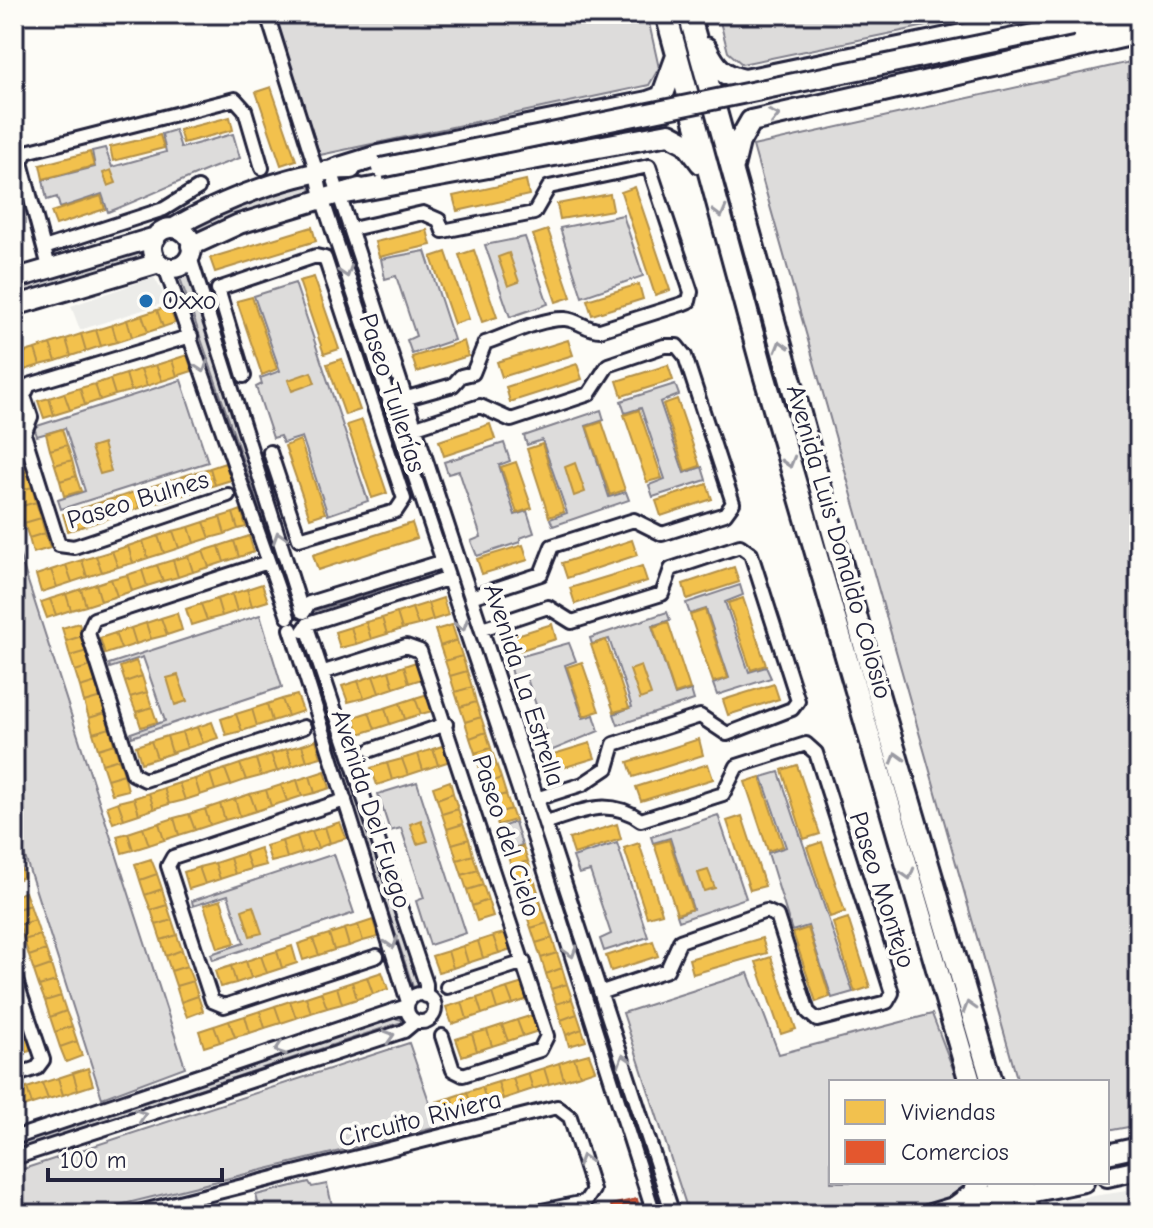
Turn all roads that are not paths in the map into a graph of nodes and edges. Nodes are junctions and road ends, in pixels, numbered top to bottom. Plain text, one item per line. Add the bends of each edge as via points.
1 (267, 14) edge
2 (666, 14) edge
3 (1119, 14) edge
4 (690, 16) edge
5 (1070, 25) edge
6 (1139, 25) edge
7 (1139, 33) edge
8 (677, 56) junction
9 (262, 168) dead end
10 (328, 170) junction
11 (732, 171) junction
12 (382, 173) junction
13 (711, 181) junction
14 (198, 188) dead end
15 (335, 195) junction
16 (358, 227) junction
17 (174, 228) junction
18 (156, 237) junction
19 (191, 251) junction
20 (46, 256) junction
21 (162, 265) junction
22 (14, 279) edge
23 (211, 291) junction
24 (14, 306) edge
25 (188, 337) junction
26 (244, 376) dead end
27 (412, 397) junction
28 (421, 425) junction
29 (270, 452) dead end
30 (228, 495) dead end
31 (453, 539) junction
32 (436, 544) junction
33 (59, 545) junction
34 (55, 558) dead end
35 (441, 562) junction
36 (264, 564) junction
37 (447, 579) junction
38 (471, 597) junction
39 (305, 619) junction
40 (289, 623) junction
41 (488, 627) junction
42 (328, 670) junction
43 (510, 714) junction
44 (493, 719) junction
45 (446, 724) junction
46 (304, 727) dead end
47 (371, 750) dead end
48 (539, 798) junction
49 (340, 802) junction
50 (547, 822) junction
51 (567, 884) junction
52 (551, 889) junction
53 (577, 913) junction
54 (560, 918) junction
55 (377, 956) dead end
56 (524, 962) junction
57 (15, 981) edge
58 (447, 987) dead end
59 (608, 990) junction
60 (426, 996) junction
61 (408, 1004) junction
62 (416, 1021) junction
63 (442, 1036) dead end
64 (14, 1076) edge
65 (969, 1080) edge
66 (991, 1080) edge
67 (14, 1138) edge
68 (1139, 1147) edge
69 (1109, 1154) edge
70 (14, 1158) edge
71 (1139, 1170) edge
72 (1109, 1177) edge
73 (980, 1184) edge
74 (1069, 1184) edge
75 (1015, 1191) edge
76 (953, 1209) junction
77 (131, 1214) edge
78 (527, 1214) edge
79 (654, 1214) edge
80 (673, 1214) edge
81 (930, 1214) edge
82 (979, 1214) edge
83 (1008, 1214) edge

1 - 10 street
2 - 8 main road, Avenida Luis Donaldo Colosio
3 - 5 main road
4 - 5 main road via 715,67 727,77 745,80
4 - 11 main road, Avenida Luis Donaldo Colosio
5 - 6 main road
5 - 12 main road
11 -> 7 main road via 751,121
8 - 10 main road via 662,97 648,102
8 - 13 main road, Avenida Luis Donaldo Colosio
9 - 20 street via 245,110 235,99 26,152 21,162
10 - 12 main road
10 - 15 street
10 - 17 main road via 208,207
66 -> 11 main road, Avenida Luis Donaldo Colosio
12 - 15 main road
13 - 15 main road via 686,143 669,134
13 -> 65 main road, Avenida Luis Donaldo Colosio
14 - 20 street via 164,209
15 - 16 street, Avenida La Estrella
15 - 19 main road via 239,224
15 -> 32 street, Avenida La Estrella
16 - 27 street, Avenida La Estrella
16 - 27 street via 423,213 439,220 443,231 534,213 549,187 649,166 691,292 682,304 600,330 560,318 485,343 473,373
17 - 18 main road
17 - 19 main road via 186,235
18 - 20 main road
18 - 21 main road via 153,253
19 - 21 main road via 178,267
19 - 23 street, Avenida Del Fuego
20 - 22 main road
21 - 24 main road
21 - 25 street, Avenida Del Fuego
23 - 26 street
23 - 29 street, Paseo Tullerías via 316,256 325,258 404,499 396,511 299,539
39 -> 23 street, Avenida Del Fuego
25 - 33 street, Paseo Bulnes via 29,385 24,396 31,417 24,434
25 -> 36 street, Avenida Del Fuego
27 - 28 street, Avenida La Estrella
28 - 31 street, Avenida La Estrella
28 - 38 street via 480,406 511,420 589,394 608,365 677,346 685,356 733,503 725,514 662,534 634,520 552,546 541,574
30 - 33 street, Paseo Bulnes via 74,547
31 - 32 street
31 - 38 street, Avenida La Estrella
32 - 35 street, Avenida La Estrella
33 - 34 street, Paseo Bulnes
35 - 37 street, Avenida La Estrella
35 - 39 street via 309,603
36 - 40 street, Avenida Del Fuego
36 - 46 street via 94,619 88,633 133,774 145,780
37 - 39 street
37 -> 44 street, Avenida La Estrella
38 - 41 street, Avenida La Estrella
39 - 40 street via 296,611
39 - 40 street via 301,632
39 - 42 street, Avenida Del Fuego
40 - 49 street, Avenida Del Fuego
41 - 43 street, Avenida La Estrella
41 - 48 street via 548,607 572,622 662,594 671,569 740,546 751,554 798,701 792,709 727,734 700,716 614,744 607,768 583,784
42 - 45 street, Paseo del Cielo via 406,646 420,651
42 - 60 street, Avenida Del Fuego
43 - 44 street
43 - 48 street, Avenida La Estrella
44 - 52 street, Avenida La Estrella
45 - 47 street
45 - 56 street, Paseo del Cielo
48 - 50 street, Avenida La Estrella
49 - 55 street via 173,857 168,866 212,1001 224,1006
49 -> 61 street, Avenida Del Fuego
50 - 51 street, Avenida La Estrella
50 - 59 street, Paseo Montejo via 593,808 622,807 641,820 723,794 737,766 806,744 816,753 892,993 887,1002 817,1020 808,1012 777,916 766,911 680,941 667,970
51 - 52 street
51 - 53 street, Avenida La Estrella
52 - 54 street, Avenida La Estrella
53 - 54 street
53 - 59 street, Avenida La Estrella
54 -> 79 street, Avenida La Estrella
56 - 58 street
56 - 63 street, Paseo del Cielo via 547,1036 540,1050 463,1075 453,1070
57 - 64 street via 43,1060 37,1068
80 -> 59 street, Avenida La Estrella
60 - 61 street via 418,994
60 - 62 street via 434,1011 425,1021
61 - 62 street
61 -> 67 street
70 -> 62 street via 404,1031
68 - 69 main road
71 - 72 main road
73 - 76 main road
74 - 75 main road
75 - 76 main road
75 - 83 main road
76 - 81 main road
76 - 82 main road
78 -> 77 street, Circuito Riviera via 585,1202 593,1190 570,1117 557,1107

